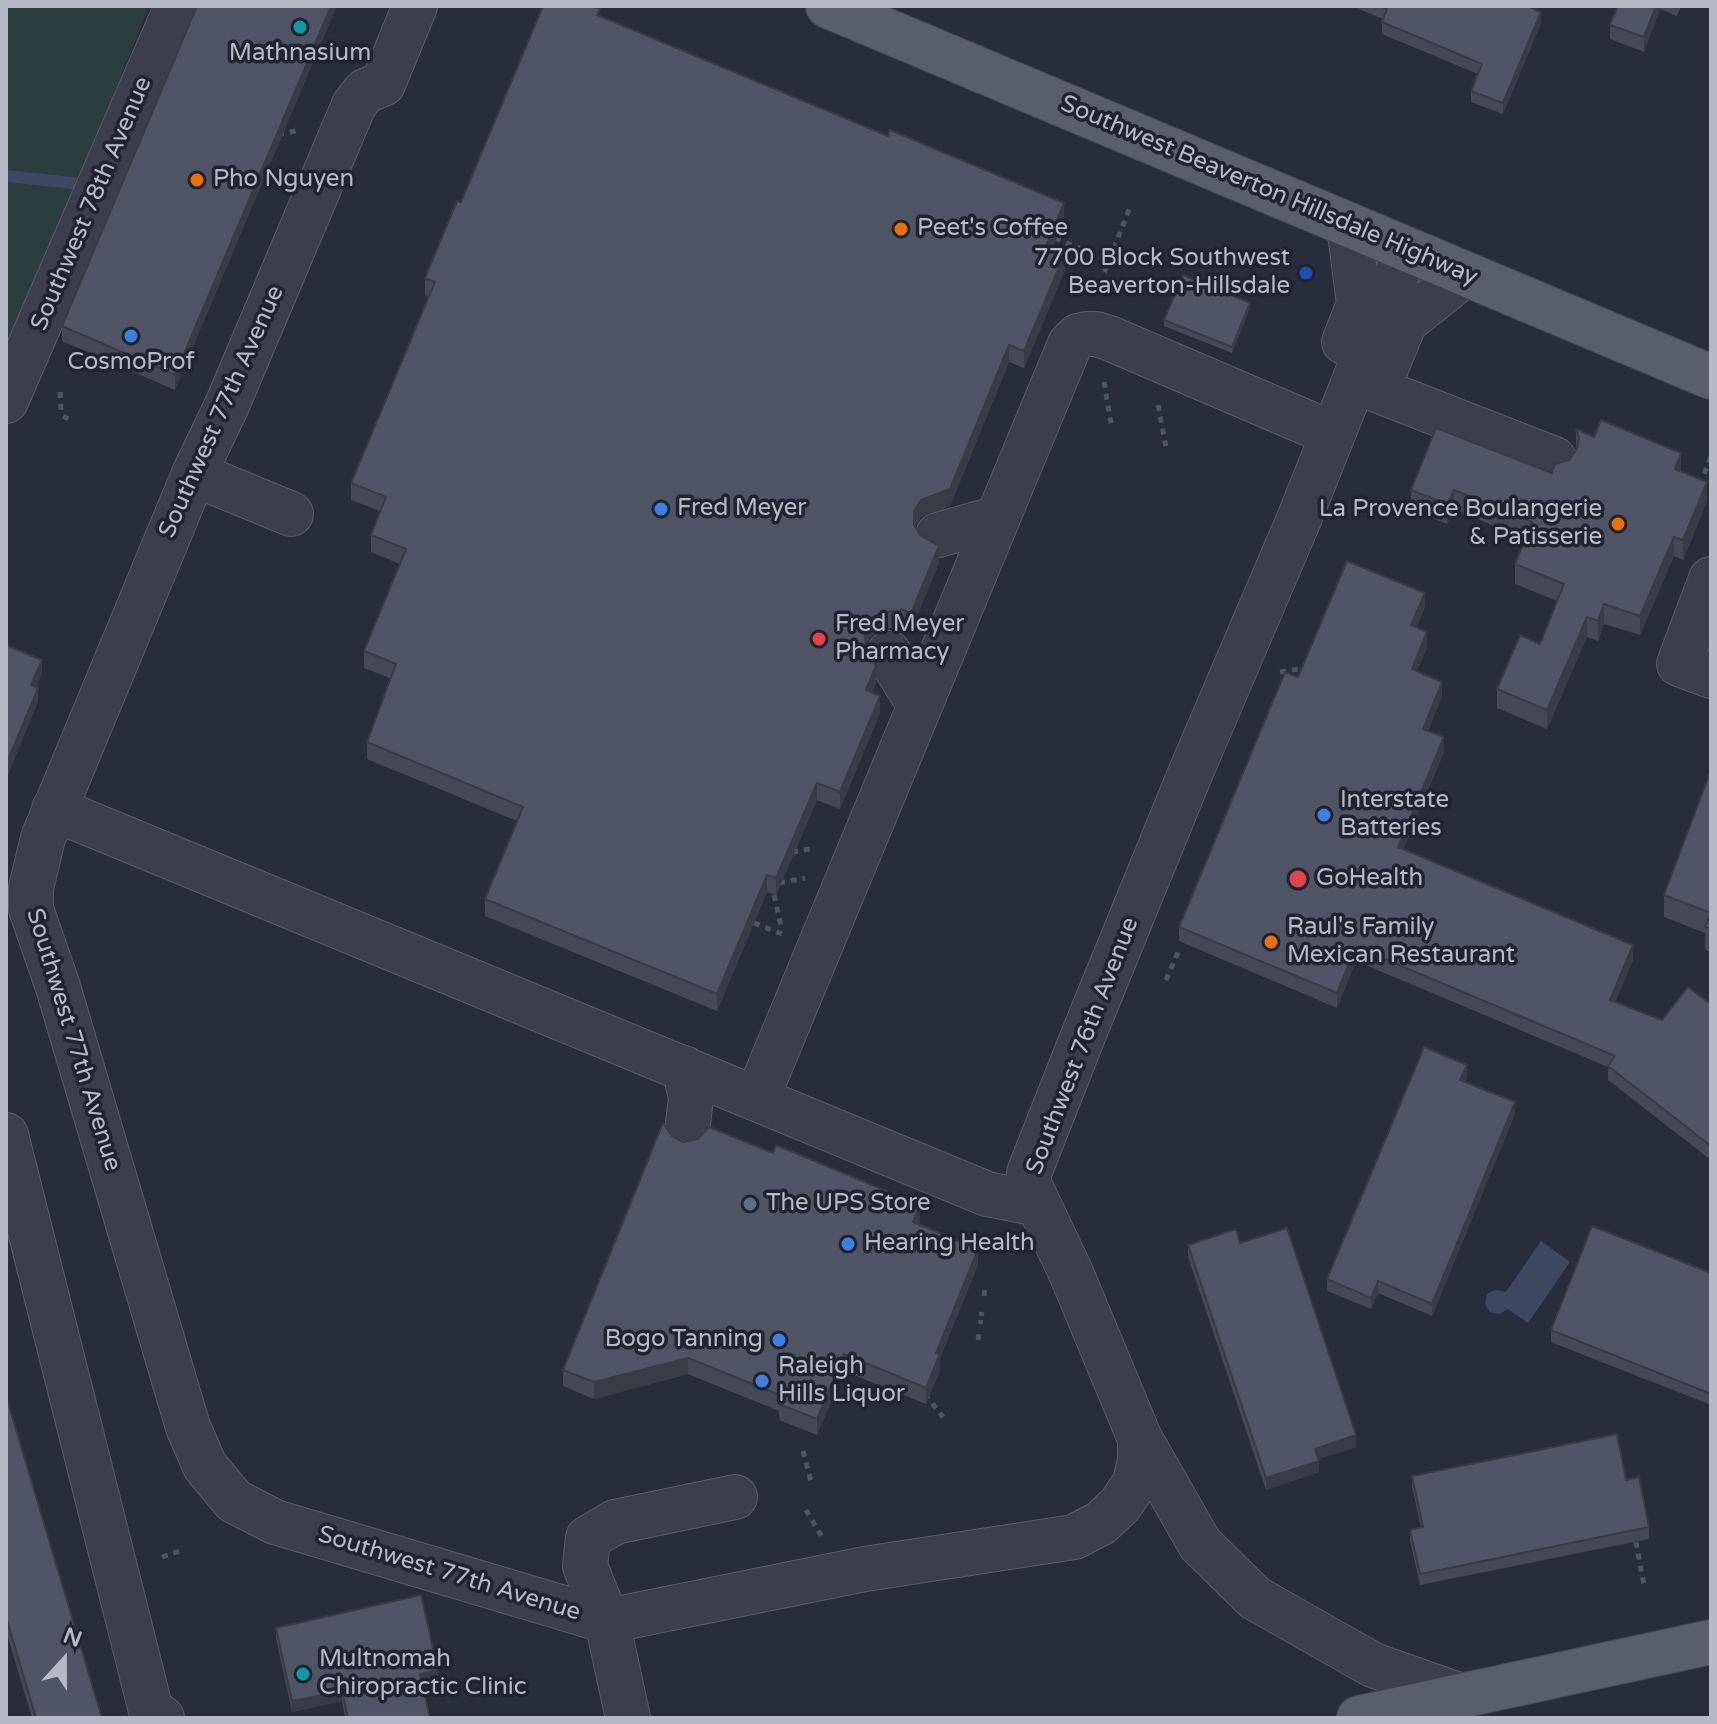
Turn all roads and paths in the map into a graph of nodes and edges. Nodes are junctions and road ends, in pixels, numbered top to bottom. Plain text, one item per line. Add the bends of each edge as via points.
1 (177, 6) edge
2 (415, 6) edge
3 (828, 6) edge
4 (281, 123) edge
5 (272, 144) edge
6 (1130, 207) dead end
7 (1349, 225) junction
8 (1055, 238) edge
9 (1407, 249) junction
10 (1109, 261) junction
11 (1465, 274) junction
12 (1093, 298) dead end
13 (1711, 377) edge
14 (1104, 380) dead end
15 (1377, 390) junction
16 (60, 392) dead end
17 (6, 401) edge
18 (64, 415) dead end
19 (1111, 423) dead end
20 (1333, 434) junction
21 (1711, 456) edge
22 (1554, 459) dead end
23 (194, 474) junction
24 (1691, 488) edge
25 (291, 514) dead end
26 (995, 519) junction
27 (938, 535) dead end
28 (1711, 579) edge
29 (889, 653) dead end
30 (1711, 676) edge
31 (919, 704) junction
32 (54, 809) junction
33 (774, 895) edge
34 (754, 923) edge
35 (1179, 950) edge
36 (1166, 980) dead end
37 (684, 1068) junction
38 (757, 1098) junction
39 (687, 1133) dead end
40 (6, 1135) edge
41 (1038, 1204) junction
42 (985, 1287) dead end
43 (984, 1296) dead end
44 (981, 1320) dead end
45 (978, 1340) dead end
46 (924, 1394) edge
47 (943, 1417) dead end
48 (1140, 1439) junction
49 (803, 1451) dead end
50 (812, 1485) dead end
51 (735, 1497) dead end
52 (806, 1510) dead end
53 (823, 1538) dead end
54 (1636, 1542) edge
55 (180, 1551) dead end
56 (162, 1557) dead end
57 (1644, 1585) dead end
58 (607, 1621) junction
59 (1711, 1642) edge
60 (1461, 1696) junction
61 (162, 1718) edge
62 (628, 1718) edge
63 (1359, 1718) edge

1 - 17 street, Southwest 78th Avenue
2 - 23 street, Southwest 77th Avenue via 383,84 365,91 354,105
3 - 7 main road, Southwest Beaverton Hillsdale Highway
4 - 5 path
6 - 10 path
7 - 9 main road, Southwest Beaverton Hillsdale Highway
7 - 20 street via 1359,304 1321,401
8 - 10 path
9 - 11 main road, Southwest Beaverton Hillsdale Highway
9 - 20 street, Southwest 76th Avenue
10 - 12 path
11 - 13 main road, Southwest Beaverton Hillsdale Highway
11 - 15 street via 1405,322
14 - 19 path
15 - 20 street via 1364,421
15 - 22 street
16 - 18 path
20 - 26 street via 1109,338 1078,336
20 - 41 street, Southwest 76th Avenue via 1029,1173
21 - 24 path via 1697,491
23 - 25 street
23 - 32 street, Southwest 77th Avenue
26 - 27 street
26 - 31 street
28 - 30 street via 1679,664
29 - 31 street
31 - 38 street
32 - 37 street
32 - 58 street, Southwest 77th Avenue via 31,888 31,909 188,1427 205,1466 234,1501 275,1522
33 - 34 path via 783,935
35 - 36 path
37 - 38 street
37 - 39 street via 691,1097
38 - 41 street via 987,1194
40 - 61 street via 151,1711
41 - 48 street, Southwest 76th Avenue
42 - 43 path
44 - 45 path
46 - 47 path
48 - 58 street via 1135,1483 1101,1523 1074,1537 865,1569
48 - 60 street, Southwest 76th Avenue via 1200,1544 1255,1598 1373,1665
49 - 50 path
51 - 58 street via 615,1522 588,1538 585,1566
52 - 53 path
54 - 57 path
55 - 56 path
58 - 62 street, Southwest 77th Avenue
59 - 60 main road
60 - 63 main road

